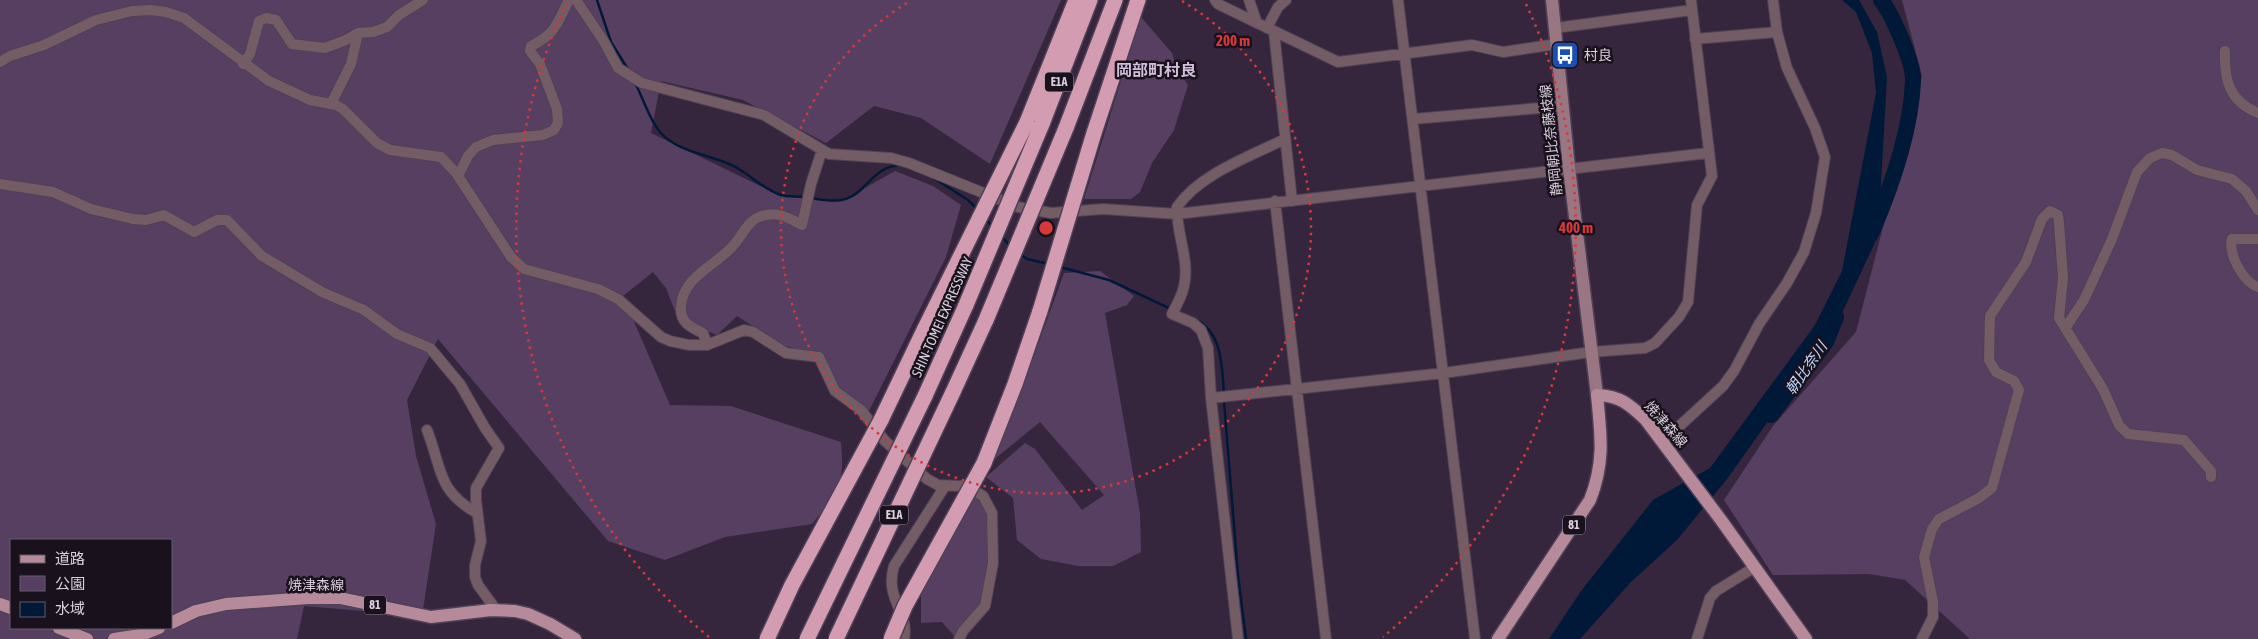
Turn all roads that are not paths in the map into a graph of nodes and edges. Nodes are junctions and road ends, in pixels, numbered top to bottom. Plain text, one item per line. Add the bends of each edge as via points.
1 (423, 0) edge
2 (569, 0) edge
3 (576, 0) edge
4 (1076, 0) edge
5 (1090, 0) edge
6 (1115, 0) edge
7 (1138, 0) edge
8 (1215, 0) edge
9 (1286, 0) edge
10 (1398, 0) edge
11 (1552, 0) edge
12 (1773, 0) edge
13 (1250, 1) edge
14 (1692, 3) edge
15 (1257, 23) junction
16 (1555, 28) junction
17 (1270, 30) junction
18 (1777, 32) junction
19 (358, 33) junction
20 (1069, 36) junction
21 (1695, 39) junction
22 (1557, 44) junction
23 (2225, 51) dead end
24 (1404, 52) junction
25 (0, 62) edge
26 (243, 64) junction
27 (331, 104) junction
28 (1563, 106) junction
29 (2258, 113) edge
30 (1413, 119) junction
31 (1285, 139) junction
32 (822, 150) junction
33 (1708, 153) junction
34 (1569, 168) junction
35 (458, 176) junction
36 (0, 184) edge
37 (1420, 185) junction
38 (1292, 201) junction
39 (1275, 202) junction
40 (2258, 210) edge
41 (1177, 214) junction
42 (2258, 239) edge
43 (2258, 287) edge
44 (2066, 327) junction
45 (707, 345) junction
46 (1591, 352) junction
47 (1444, 373) junction
48 (1298, 388) junction
49 (1597, 395) junction
50 (1211, 398) junction
51 (427, 430) dead end
52 (1668, 448) junction
53 (2211, 477) dead end
54 (945, 486) junction
55 (477, 513) junction
56 (1755, 567) junction
57 (497, 611) junction
58 (172, 623) edge
59 (62, 629) edge
60 (157, 629) edge
61 (87, 639) edge
62 (114, 639) edge
63 (575, 639) edge
64 (767, 639) edge
65 (807, 639) edge
66 (836, 639) edge
67 (891, 639) edge
68 (904, 639) edge
69 (959, 639) edge
70 (1238, 639) edge
71 (1326, 639) edge
72 (1475, 639) edge
73 (1498, 639) edge
74 (1697, 639) edge
75 (1806, 639) edge
76 (1922, 639) edge

1 - 19 street via 387,27
2 - 35 street via 556,28 531,46 530,51 540,64 557,110 558,123 554,130 493,140 476,148
3 - 32 street via 618,68 642,83 764,115
4 - 20 highway
5 - 20 highway, SHIN-TOMEI EXPRESSWAY / E1A
6 - 66 highway, E1A, bridge via 986,320
7 - 67 highway, bridge via 1015,384 984,463 905,606
8 - 15 street
9 - 17 street via 1278,7
10 - 24 street
11 - 16 main road, 静岡朝比奈藤枝線
12 - 18 street
13 - 15 street
14 - 16 street
14 - 21 street
15 - 17 street
16 - 22 main road, 静岡朝比奈藤枝線
17 - 24 street via 1338,62
17 - 31 street
18 - 21 street
18 - 52 street via 1787,68 1825,157 1816,213 1804,252 1734,371 1723,386 1673,432
19 - 26 street via 325,48 304,46 292,44 276,20 266,18 259,21 250,54
19 - 27 street via 351,64
20 - 64 highway, bridge via 882,420 792,586
20 - 65 highway, SHIN-TOMEI EXPRESSWAY / E1A, bridge via 1042,124 966,306
21 - 33 street
22 - 24 street via 1516,52 1472,45
22 - 28 main road, 静岡朝比奈藤枝線
23 - 29 street via 2224,74 2231,91 2249,109
24 - 30 street
25 - 26 street via 96,20 151,10 184,18
26 - 27 street via 269,82 310,100
27 - 35 street via 343,109 377,143 390,150 441,157
28 - 30 street
28 - 34 main road, 静岡朝比奈藤枝線
30 - 37 street
31 - 38 street
31 - 41 street via 1204,180 1187,193 1177,207
32 - 41 street via 829,154 891,158 1018,207 1051,213 1103,209
32 - 45 street via 802,225 777,214 753,219 732,247 684,291 680,314 684,322 703,333
33 - 34 street
33 - 46 street via 1712,176 1697,206 1688,302 1655,344 1645,348
34 - 37 street
34 - 46 main road, 静岡朝比奈藤枝線
35 - 45 street via 511,257 524,269 598,289 618,299 661,337 670,341
36 - 55 street via 53,192 91,209 133,219 146,220 164,215 194,232 218,220 227,220 262,256 322,292 364,310 397,334 430,348 460,384 499,448 476,488
37 - 38 street
37 - 47 street
38 - 39 street
39 - 41 street
39 - 48 street
40 - 44 street via 2246,191 2232,179 2197,170 2172,155 2162,153 2150,158 2137,172 2112,240 2084,300
41 - 50 street via 1186,274 1180,300 1172,314 1193,323 1205,338
42 - 43 street via 2232,239 2230,246 2246,278
44 - 53 street via 2104,389 2119,425 2128,434 2184,440 2212,471
44 - 76 street via 2059,318 2063,278 2060,223 2058,215 2050,211 2042,219 2026,262 1990,316 1990,360 1996,372 2014,381 2019,390 1992,488 1938,519 1932,529 1924,557 1933,617
45 - 54 street via 744,330 753,332 786,353 819,357 835,392 861,410 885,441 926,480
46 - 47 street
46 - 49 main road, 静岡朝比奈藤枝線
47 - 48 street
47 - 72 street
48 - 50 street
48 - 71 street
49 - 52 main road, 焼津森線 via 1614,396 1633,408 1646,419
49 - 73 main road, 81 via 1602,449 1597,483 1590,500
50 - 70 street
51 - 55 street via 444,483 454,497
52 - 56 main road, 焼津森線
54 - 68 street via 894,566 890,578 891,592 903,619
54 - 69 street via 975,491 992,512 993,563 985,606
55 - 57 street via 481,541 475,577
56 - 74 street via 1710,598
56 - 75 main road, 焼津森線
57 - 58 main road, 焼津森線 / 81 via 431,617 340,598 308,598 226,604 196,611
57 - 63 main road, 焼津森線 / 81 via 528,614
59 - 61 main road
60 - 62 main road

